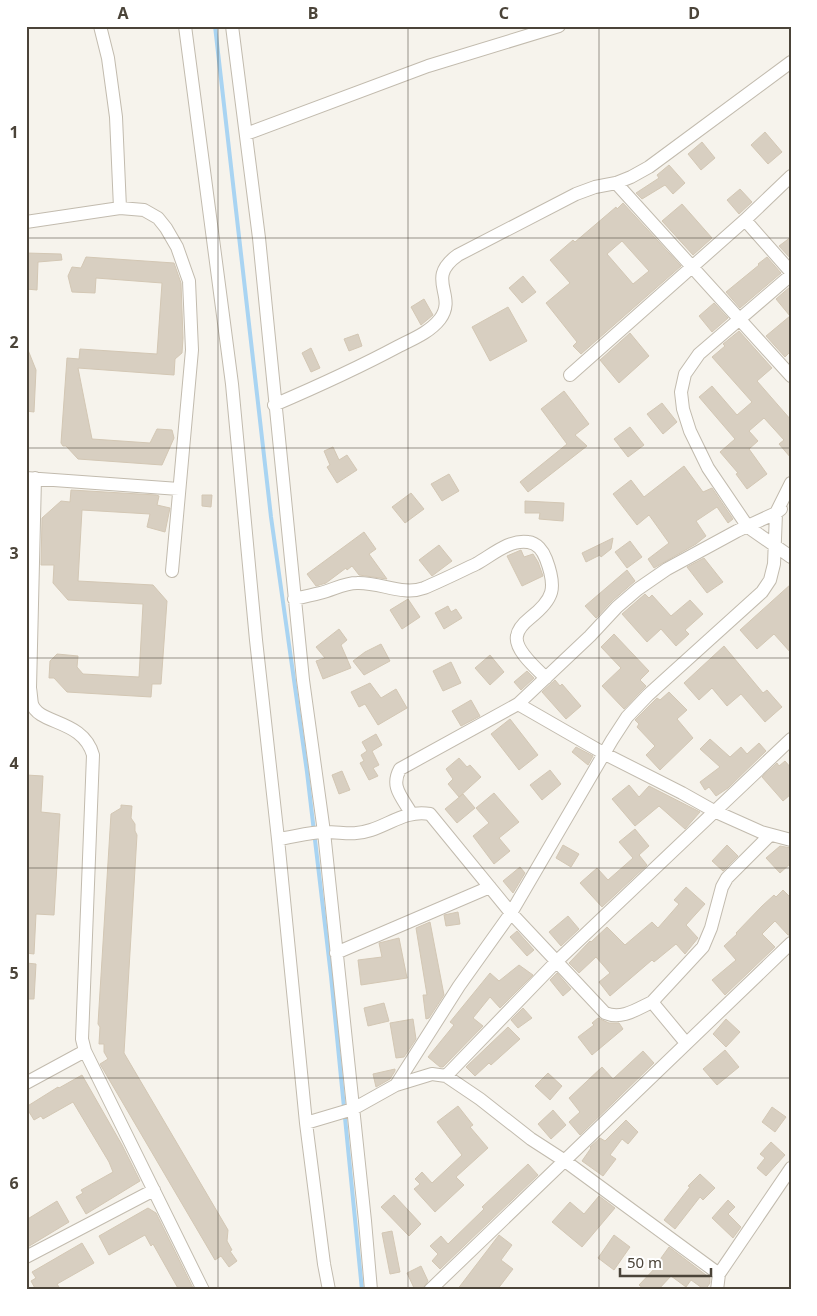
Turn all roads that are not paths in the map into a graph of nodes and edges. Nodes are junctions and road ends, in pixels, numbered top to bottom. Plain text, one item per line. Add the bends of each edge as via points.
1 (100, 26) edge
2 (185, 26) edge
3 (232, 26) edge
4 (559, 26) edge
5 (791, 62) edge
6 (246, 134) junction
7 (791, 176) edge
8 (616, 183) junction
9 (120, 208) junction
10 (745, 220) junction
11 (26, 222) edge
12 (692, 266) junction
13 (791, 273) edge
14 (740, 319) junction
15 (570, 375) dead end
16 (791, 376) edge
17 (274, 406) junction
18 (31, 478) edge
19 (791, 483) edge
20 (179, 489) junction
21 (791, 501) edge
22 (776, 513) junction
23 (748, 527) junction
24 (776, 547) junction
25 (791, 557) edge
26 (172, 571) dead end
27 (294, 599) junction
28 (546, 678) junction
29 (518, 704) junction
30 (791, 739) edge
31 (605, 754) junction
32 (714, 811) junction
33 (411, 813) junction
34 (324, 832) junction
35 (770, 836) junction
36 (278, 839) junction
37 (791, 840) edge
38 (490, 887) junction
39 (511, 913) junction
40 (791, 943) edge
41 (336, 953) junction
42 (556, 962) junction
43 (652, 1002) junction
44 (686, 1043) junction
45 (85, 1051) junction
46 (446, 1076) junction
47 (26, 1083) edge
48 (396, 1085) junction
49 (353, 1109) junction
50 (306, 1122) junction
51 (565, 1161) junction
52 (791, 1168) edge
53 (154, 1190) junction
54 (26, 1257) edge
55 (719, 1274) junction
56 (203, 1290) edge
57 (329, 1290) edge
58 (371, 1290) edge
59 (430, 1290) edge
60 (716, 1290) edge

1 - 9 street via 116,117
2 - 36 street via 232,384
3 - 6 street
4 - 6 street via 428,66
5 - 8 street via 674,150 637,174
6 - 17 street
7 - 10 street
8 - 12 street
8 - 17 street via 595,186 576,194 458,255 443,271 446,306 439,321 376,358
9 - 11 street
9 - 20 street via 144,210 158,218 177,247 189,281 192,350
10 - 12 street
10 - 13 street
12 - 14 street
12 - 15 street
13 - 14 street
14 - 16 street
14 - 23 street via 699,354 685,374 680,392 690,431 708,468
17 - 27 street
18 - 20 street
18 - 45 street via 32,705 40,714 85,738 93,755 82,1039
19 - 22 street
20 - 26 street
21 - 22 street
22 - 23 street
22 - 24 street
23 - 24 street
23 - 28 street via 667,569 638,589
24 - 25 street
24 - 31 street via 770,580 762,592 648,695 627,717
27 - 28 street via 355,583 373,583 412,592 477,563 504,547 528,542 544,553 553,586 552,596 521,627 517,645
27 - 34 street
28 - 29 street
29 - 31 street
29 - 33 street via 400,769 395,784
30 - 32 street
31 - 32 street
31 - 39 street
32 - 35 street
32 - 42 street
33 - 34 street via 371,831 350,835
33 - 38 street via 430,814
34 - 36 street
34 - 41 street
35 - 37 street
35 - 43 street via 727,878 703,947
36 - 50 street
38 - 39 street
38 - 41 street
39 - 42 street
39 - 48 street via 459,986
40 - 44 street
41 - 49 street
42 - 43 street via 604,1013 619,1016
42 - 46 street
43 - 44 street
44 - 51 street
45 - 47 street
45 - 53 street
46 - 48 street via 432,1074
46 - 51 street
48 - 49 street
49 - 50 street
49 - 58 street
50 - 57 street
51 - 55 street
51 - 59 street
52 - 55 street
53 - 54 street
53 - 56 street
55 - 60 street

